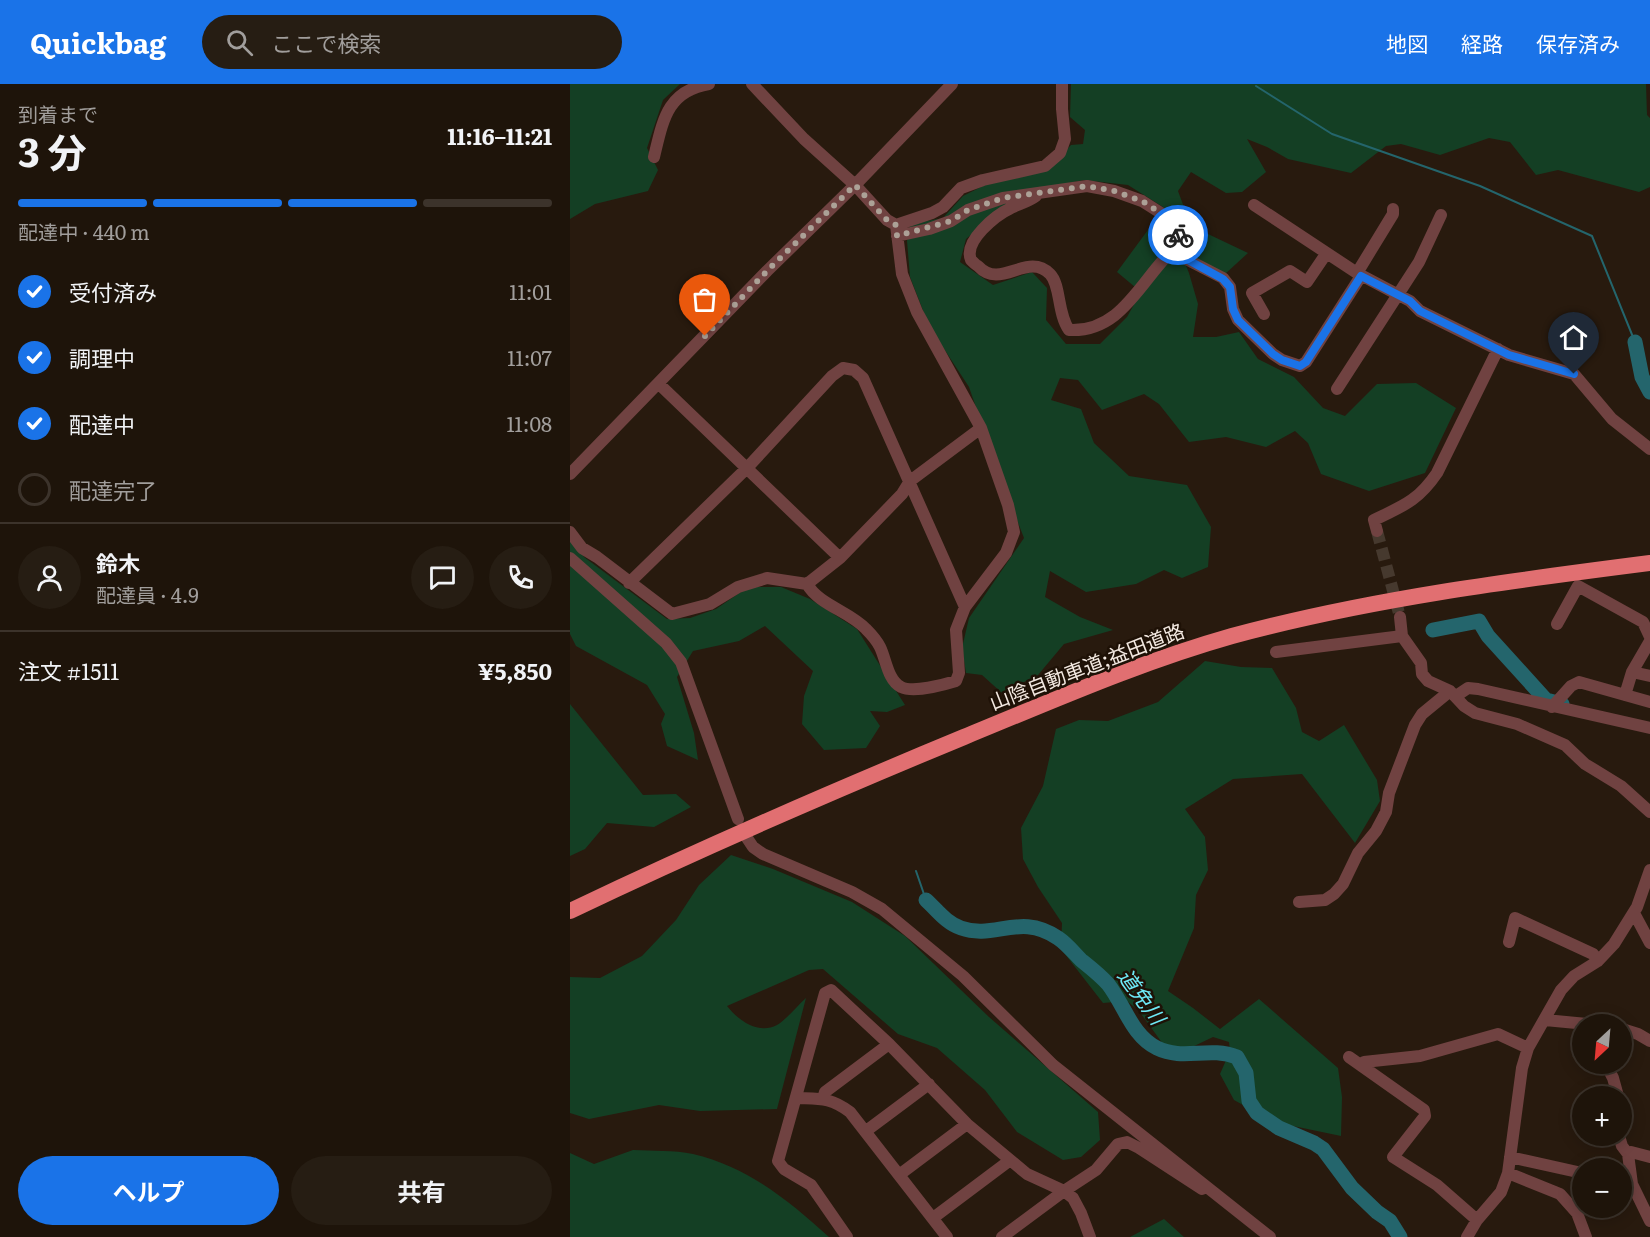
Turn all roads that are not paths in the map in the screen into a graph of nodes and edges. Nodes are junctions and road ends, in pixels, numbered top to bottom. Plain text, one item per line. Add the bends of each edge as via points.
1 (709, 84) edge
2 (752, 84) edge
3 (952, 84) edge
4 (1062, 84) edge
5 (654, 157) dead end
6 (855, 185) junction
7 (1039, 194) junction
8 (1254, 205) dead end
9 (1393, 209) dead end
10 (1441, 215) dead end
11 (897, 231) junction
12 (1181, 242) junction
13 (1326, 254) junction
14 (1359, 274) junction
15 (1398, 294) junction
16 (1264, 314) dead end
17 (1498, 349) junction
18 (659, 384) junction
19 (1337, 389) dead end
20 (981, 428) junction
21 (1650, 449) edge
22 (747, 468) junction
23 (570, 474) edge
24 (910, 482) junction
25 (1377, 531) dead end
26 (570, 532) edge
27 (570, 558) edge
28 (840, 558) junction
29 (1650, 563) edge
30 (629, 583) junction
31 (807, 584) junction
32 (965, 607) junction
33 (1400, 616) tunnel mouth
34 (1557, 624) dead end
35 (1402, 636) junction
36 (1650, 639) edge
37 (1276, 652) dead end
38 (1632, 672) junction
39 (1650, 676) edge
40 (1453, 694) junction
41 (1625, 695) junction
42 (1650, 702) edge
43 (1552, 707) junction
44 (1650, 729) edge
45 (1650, 812) edge
46 (738, 819) dead end
47 (747, 838) dead end
48 (1650, 870) edge
49 (1299, 902) dead end
50 (570, 911) edge
51 (1634, 913) junction
52 (1509, 942) dead end
53 (1650, 943) edge
54 (1598, 961) junction
55 (1545, 1020) junction
56 (1572, 1023) edge
57 (1632, 1032) edge
58 (1650, 1041) edge
59 (889, 1044) junction
60 (1528, 1048) junction
61 (1349, 1057) dead end
62 (1362, 1066) junction
63 (929, 1084) junction
64 (796, 1098) junction
65 (823, 1099) junction
66 (967, 1124) junction
67 (866, 1131) junction
68 (1622, 1146) edge
69 (1628, 1154) junction
70 (1510, 1157) junction
71 (1650, 1157) edge
72 (1628, 1158) edge
73 (1009, 1161) junction
74 (1572, 1171) edge
75 (1508, 1173) junction
76 (899, 1175) junction
77 (1209, 1187) junction
78 (1064, 1191) junction
79 (1632, 1193) edge
80 (933, 1218) junction
81 (1477, 1220) junction
82 (1650, 1221) edge
83 (847, 1237) edge
84 (947, 1237) edge
85 (1002, 1237) edge
86 (1090, 1237) edge
87 (1270, 1237) edge
88 (1467, 1237) edge
89 (1586, 1237) edge

1 - 5 street via 683,92 674,101 663,121
2 - 6 street
3 - 6 street
4 - 11 street via 1065,139 1060,153 1045,166 961,188 943,207 907,220
6 - 11 street
6 - 18 street
7 - 11 street via 1003,198 968,210 951,221
7 - 12 street via 1087,186 1114,191 1142,201 1164,215
7 - 12 street via 1009,209 979,232 970,248 971,260 983,272 999,276 1033,266 1049,272 1069,330 1095,328 1119,314
8 - 13 street
9 - 14 street
10 - 15 street via 1419,262
11 - 20 street via 902,274 917,312
12 - 14 street via 1188,260 1230,287 1238,320 1273,354 1300,366
13 - 14 street
13 - 16 street via 1307,282 1290,271 1252,294
14 - 15 street
15 - 17 street via 1420,311
15 - 19 street
17 - 21 street via 1574,374 1612,419
17 - 25 street via 1437,473 1412,502 1374,520
18 - 22 street
18 - 23 street
20 - 24 street
20 - 32 street via 1014,531 1006,553
22 - 24 street via 843,368 854,370 863,378
22 - 28 street
22 - 30 street
24 - 28 street
24 - 32 street
26 - 30 street via 582,548
27 - 46 street via 681,662
28 - 31 street
29 - 50 highway, 山陰自動車道;益田道路 via 1384,601 1303,617 1173,654 732,835
30 - 31 street via 672,614 710,604 738,587 767,578
31 - 32 street via 813,594 865,627 879,645 893,680 910,689 956,681 956,630
33 - 35 street
34 - 36 street via 1578,586 1643,622
35 - 37 street
35 - 40 street via 1428,681
36 - 38 street
38 - 39 street
38 - 41 street
40 - 43 street via 1478,689
40 - 45 street via 1475,713 1517,724 1565,745
40 - 49 street via 1422,714 1415,725 1386,812 1342,884 1325,900
41 - 42 street
41 - 43 street via 1579,682
43 - 44 street
47 - 77 street via 763,854 882,909 963,976 1053,1065
48 - 51 street
51 - 53 street
51 - 54 street
52 - 54 street via 1515,918 1593,954
54 - 55 street via 1561,990
55 - 56 street
55 - 60 street
57 - 58 street
59 - 63 street
59 - 64 street via 831,990 825,993
59 - 65 street via 825,1092
60 - 62 street via 1497,1034 1420,1056 1364,1062
60 - 70 street
61 - 62 street
62 - 81 street via 1424,1110 1425,1116 1393,1157 1437,1185
63 - 66 street
63 - 67 street
64 - 65 street
64 - 83 street via 778,1161 811,1185
65 - 67 street via 837,1102
66 - 73 street
66 - 76 street
67 - 76 street
68 - 69 street
69 - 71 street
69 - 72 street
70 - 74 street
70 - 75 street
73 - 78 street
73 - 80 street
75 - 81 street via 1501,1192
75 - 89 street via 1560,1194 1577,1213
76 - 80 street
77 - 78 street via 1200,1190 1127,1142 1118,1144 1096,1170
77 - 87 street
78 - 85 street
78 - 86 street via 1073,1198
79 - 82 street
80 - 84 street
81 - 88 street

